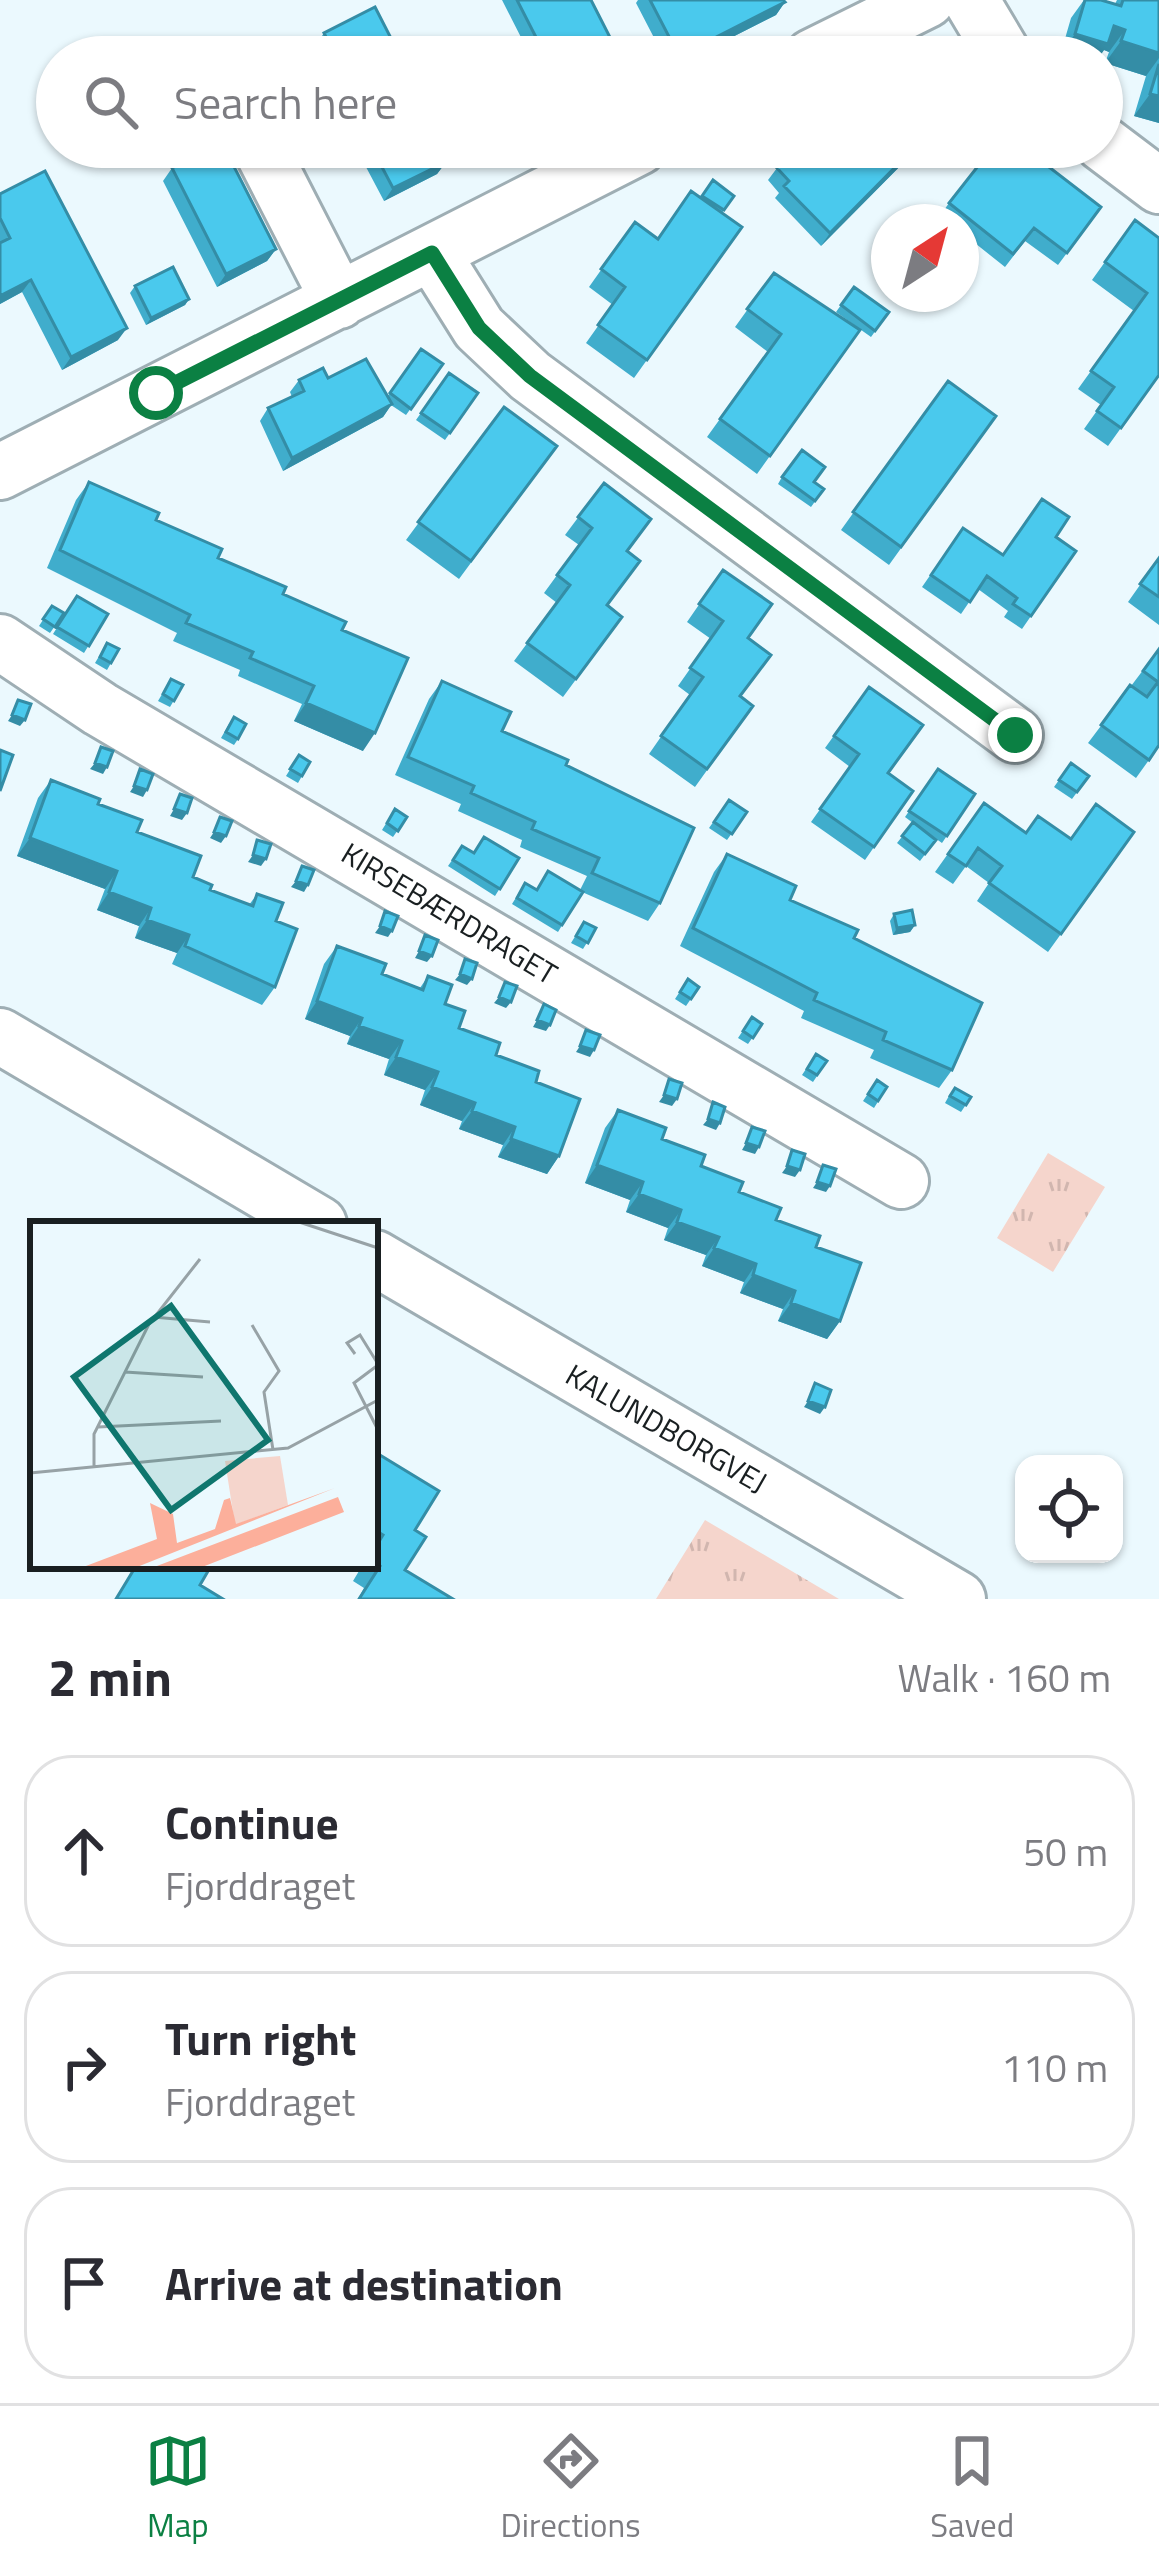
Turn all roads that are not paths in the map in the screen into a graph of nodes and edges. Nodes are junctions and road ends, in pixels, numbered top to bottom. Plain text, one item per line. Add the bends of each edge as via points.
1 (927, 0) edge
2 (971, 0) edge
3 (854, 36) edge
4 (992, 36) edge
5 (1123, 158) edge
6 (271, 168) edge
7 (598, 168) edge
8 (1159, 186) edge
9 (432, 253) junction
10 (339, 302) junction
11 (0, 472) edge
12 (0, 642) edge
13 (1015, 735) dead end
14 (0, 1036) edge
15 (901, 1181) dead end
16 (314, 1221) edge
17 (378, 1260) edge
18 (958, 1599) edge

1 - 3 street
2 - 4 street
5 - 8 street
6 - 10 street
7 - 9 street
9 - 10 street
9 - 13 street via 479,328 530,376
10 - 11 street
12 - 15 street, KIRSEBÆRDRAGET via 100,709
14 - 16 street
17 - 18 street, KALUNDBORGVEJ

